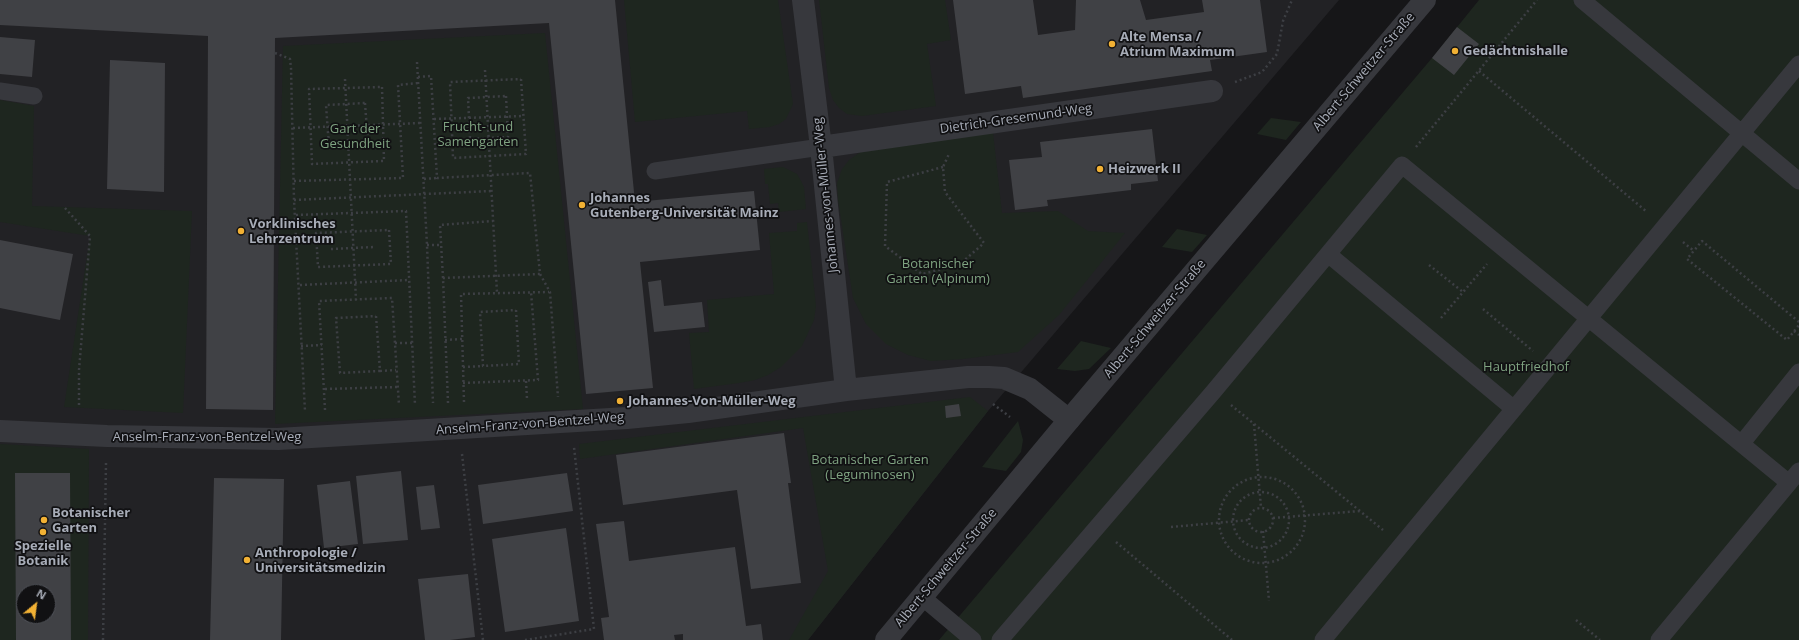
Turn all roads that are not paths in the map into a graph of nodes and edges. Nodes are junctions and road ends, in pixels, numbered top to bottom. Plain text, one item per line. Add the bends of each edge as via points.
1 (803, 0) edge
2 (1425, 0) edge
3 (1582, 0) edge
4 (1799, 64) edge
5 (0, 91) edge
6 (1212, 91) road end
7 (34, 96) dead end
8 (1742, 133) junction
9 (821, 147) junction
10 (655, 171) dead end
11 (1799, 181) edge
12 (1328, 254) junction
13 (1588, 319) junction
14 (1799, 372) edge
15 (846, 390) junction
16 (1514, 408) junction
17 (1069, 420) junction
18 (0, 431) edge
19 (1742, 443) junction
20 (1794, 477) edge
21 (922, 597) junction
22 (886, 640) edge
23 (973, 640) edge
24 (1000, 640) edge
25 (1323, 640) edge
26 (1659, 640) edge

1 - 9 street, Johannes-von-Müller-Weg
2 - 17 street, Albert-Schweitzer-Straße
3 - 8 lane
4 - 8 lane
5 - 7 lane
6 - 9 street, Dietrich-Gresemund-Weg
8 - 11 lane
8 - 13 lane
9 - 10 lane
9 - 15 street, Johannes-von-Müller-Weg
12 - 13 lane via 1402,165
12 - 16 lane
12 - 24 lane
13 - 16 lane
13 - 19 lane
14 - 19 lane
15 - 17 street, Anselm-Franz-von-Bentzel-Weg via 968,378 1004,378 1030,389
15 - 18 street, Anselm-Franz-von-Bentzel-Weg via 688,412 571,422 278,439
16 - 25 lane
17 - 21 street, Albert-Schweitzer-Straße
19 - 20 lane
20 - 26 lane
21 - 22 street, Albert-Schweitzer-Straße
21 - 23 lane

